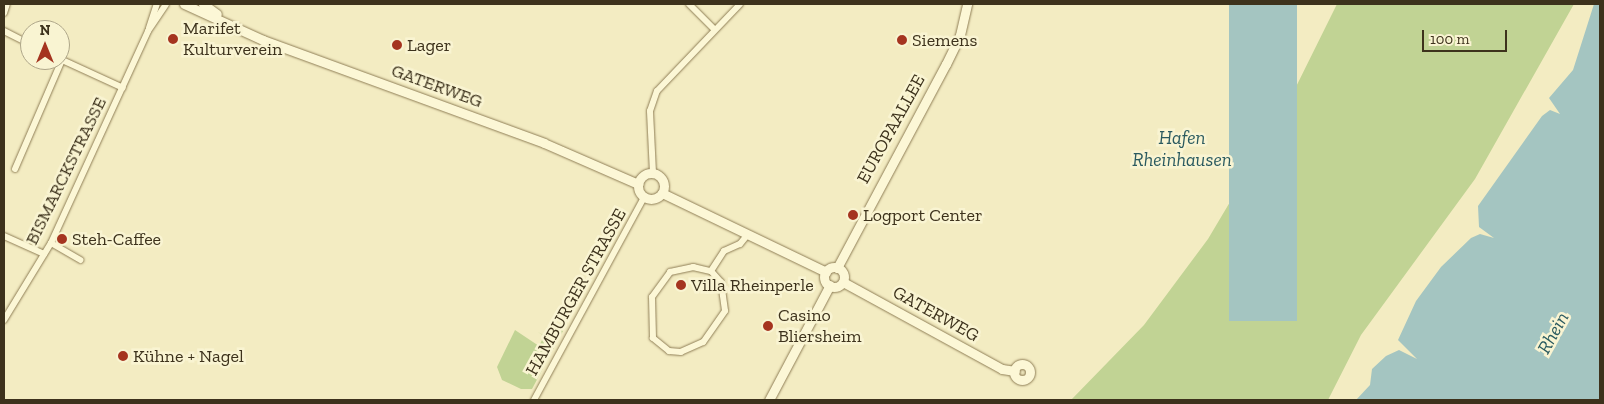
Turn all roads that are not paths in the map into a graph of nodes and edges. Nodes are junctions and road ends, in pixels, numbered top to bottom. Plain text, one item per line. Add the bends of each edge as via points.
1 (7, 4) edge
2 (157, 4) edge
3 (166, 4) edge
4 (184, 4) edge
5 (203, 4) edge
6 (689, 4) edge
7 (740, 4) edge
8 (967, 4) edge
9 (4, 13) edge
10 (225, 20) junction
11 (714, 29) junction
12 (4, 31) edge
13 (148, 31) junction
14 (20, 39) edge
15 (70, 63) edge
16 (56, 70) edge
17 (123, 88) junction
18 (15, 169) dead end
19 (653, 173) junction
20 (638, 184) junction
21 (662, 193) junction
22 (644, 197) junction
23 (748, 234) junction
24 (4, 236) edge
25 (51, 243) junction
26 (44, 254) junction
27 (81, 260) dead end
28 (837, 268) junction
29 (711, 271) junction
30 (826, 272) junction
31 (843, 282) junction
32 (830, 285) junction
33 (4, 320) edge
34 (1015, 371) dead end
35 (534, 400) edge
36 (769, 400) edge

1 - 9 street
2 - 13 street, BISMARCKSTRASSE
3 - 13 street, BISMARCKSTRASSE
4 - 10 main road, GATERWEG
5 - 10 main road, GATERWEG
6 - 11 street
7 - 11 street
8 - 28 main road, EUROPAALLEE via 960,35 946,64
10 - 20 main road, GATERWEG via 263,40 482,120
11 - 19 street via 657,91 650,111
12 - 14 street
13 - 17 street, BISMARCKSTRASSE
15 - 17 street
16 - 18 street
17 - 25 street, BISMARCKSTRASSE
19 - 20 main road via 643,176
19 - 21 main road via 662,180
20 - 22 main road
21 - 22 main road via 654,198
21 - 23 main road
22 - 35 street, HAMBURGER STRASSE
23 - 29 street via 718,257
23 - 30 main road
24 - 26 street
25 - 26 street, BISMARCKSTRASSE
25 - 27 street
26 - 33 street, BISMARCKSTRASSE
28 - 30 main road
28 - 31 main road via 843,272
29 - 29 street via 725,291 721,321 692,348 681,352 660,346 653,338 649,311 661,281 682,269
30 - 32 main road
31 - 32 main road
31 - 34 main road, GATERWEG via 1002,369
32 - 36 main road

